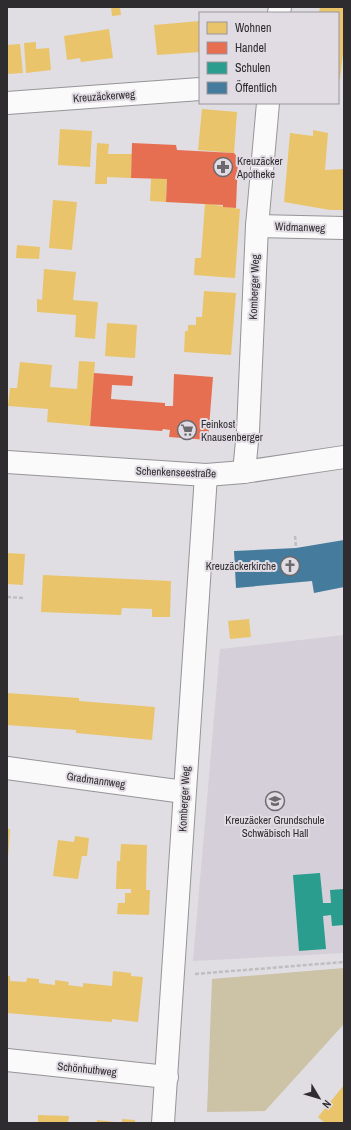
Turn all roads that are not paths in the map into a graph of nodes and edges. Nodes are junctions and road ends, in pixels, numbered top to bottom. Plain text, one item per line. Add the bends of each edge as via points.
1 (199, 89) edge
2 (7, 103) edge
3 (268, 104) edge
4 (257, 226) junction
5 (344, 228) edge
6 (344, 457) edge
7 (7, 462) edge
8 (244, 472) junction
9 (206, 475) junction
10 (7, 768) edge
11 (184, 792) junction
12 (7, 1060) edge
13 (167, 1077) junction
14 (163, 1123) edge

1 - 2 street, Kreuzäckerweg
3 - 4 street, Komberger Weg
4 - 5 street, Widmanweg
4 - 8 street, Komberger Weg
6 - 8 street, Schenkenseestraße
7 - 9 street, Schenkenseestraße
8 - 9 street, Schenkenseestraße
9 - 11 street, Komberger Weg
10 - 11 street, Gradmannweg
11 - 13 street, Komberger Weg
12 - 13 street, Schönhuthweg
13 - 14 street, Komberger Weg

